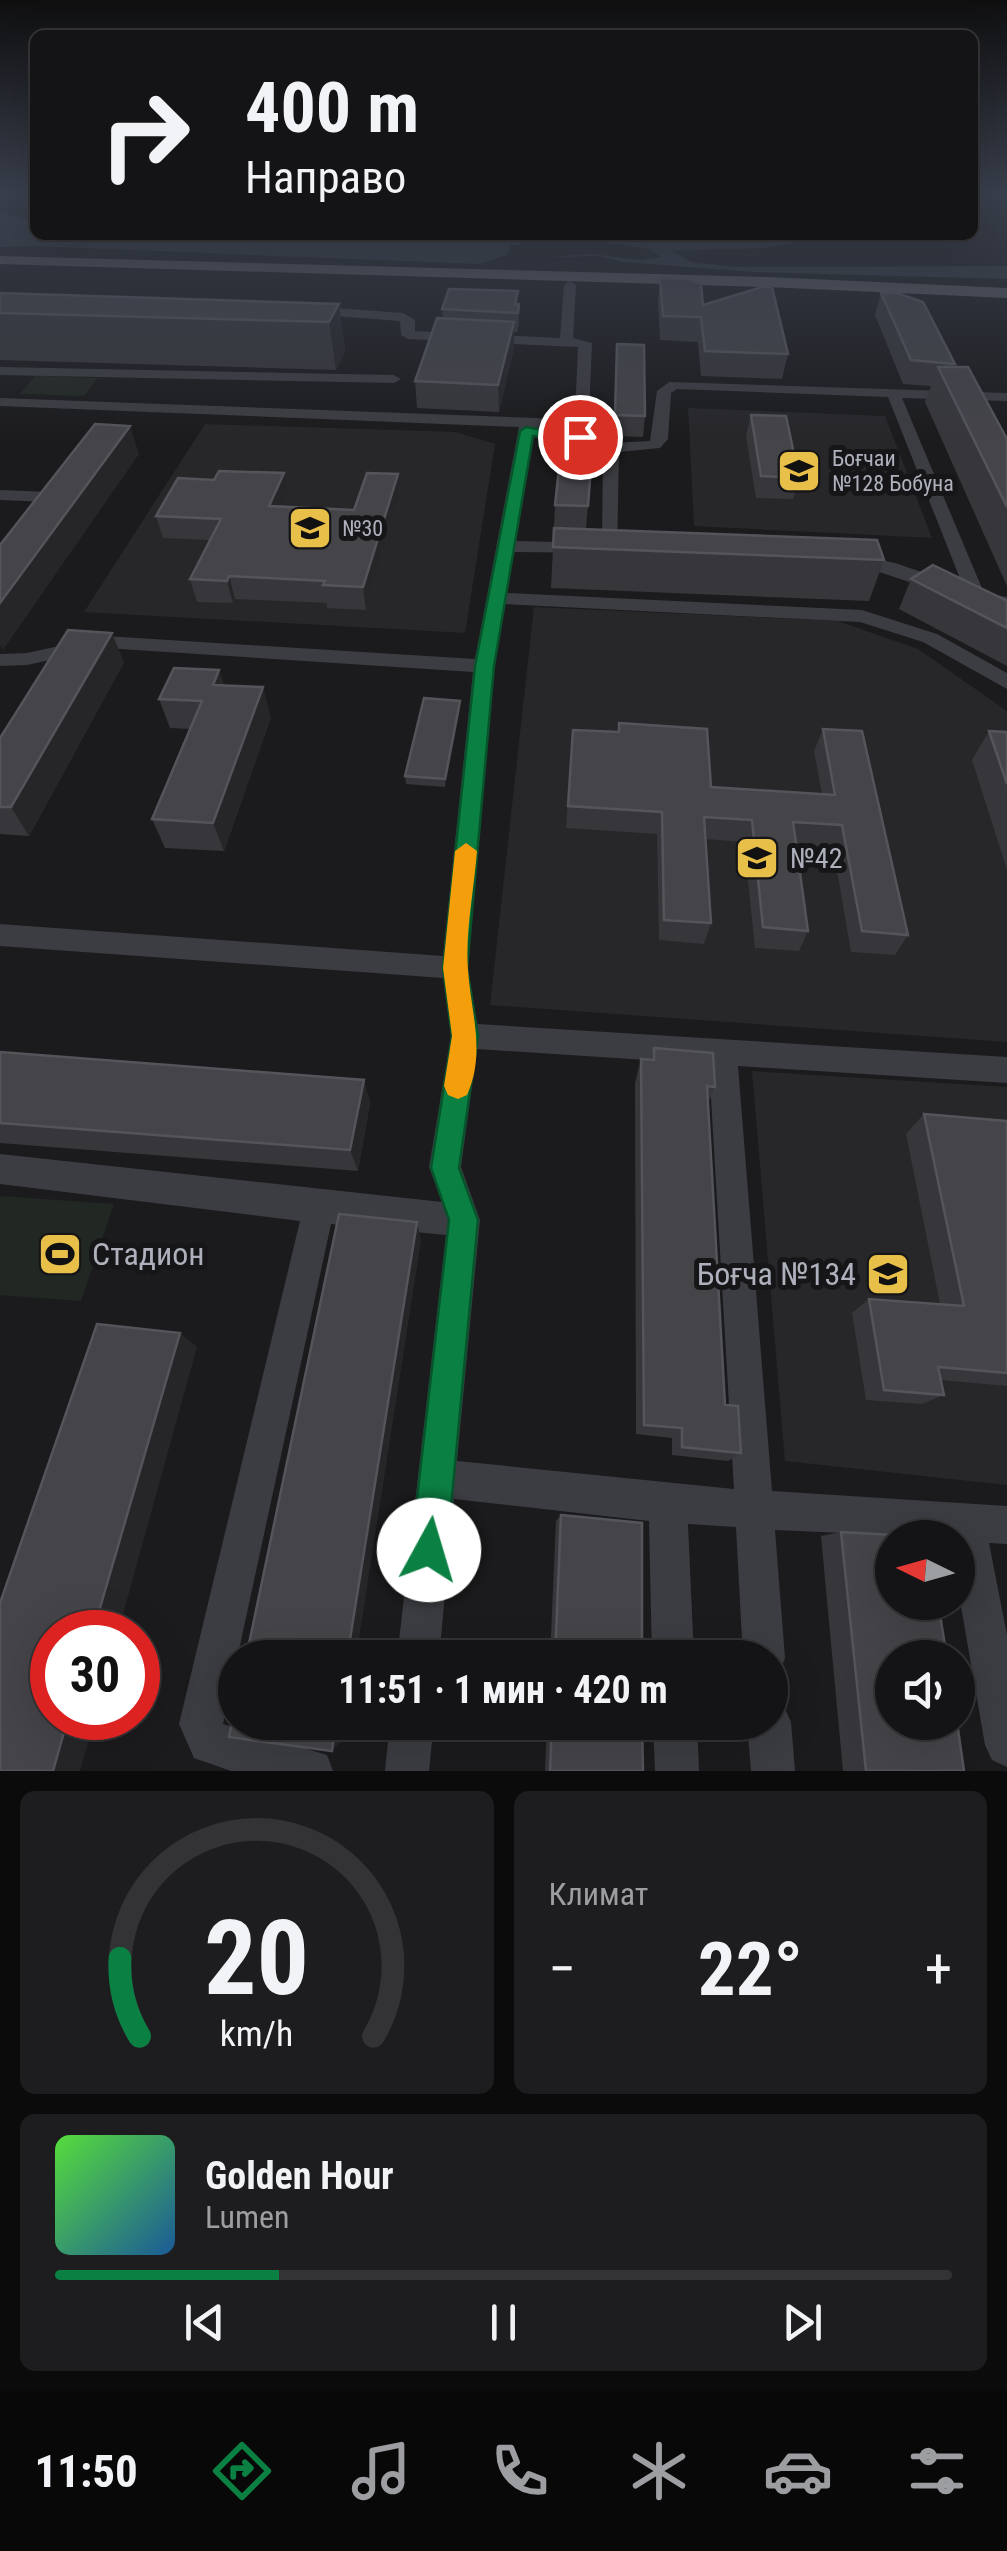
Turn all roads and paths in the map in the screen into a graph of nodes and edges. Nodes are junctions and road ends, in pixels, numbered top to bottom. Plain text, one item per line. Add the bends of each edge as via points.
1 (189, 274) edge
2 (464, 274) edge
3 (570, 285) junction
4 (1007, 297) edge
5 (299, 310) edge
6 (566, 340) junction
7 (401, 357) junction
8 (0, 370) edge
9 (893, 392) junction
10 (1007, 398) edge
11 (0, 402) edge
12 (382, 415) junction
13 (526, 427) junction
14 (611, 448) junction
15 (62, 482) edge
16 (0, 494) edge
17 (505, 546) junction
18 (822, 556) edge
19 (495, 598) junction
20 (977, 598) junction
21 (1007, 603) edge
22 (0, 660) edge
23 (484, 666) junction
24 (1007, 682) edge
25 (0, 934) edge
26 (455, 968) junction
27 (465, 1036) junction
28 (723, 1052) junction
29 (1007, 1070) edge
30 (0, 1169) edge
31 (319, 1207) junction
32 (464, 1220) junction
33 (436, 1478) junction
34 (668, 1504) junction
35 (752, 1510) junction
36 (930, 1520) edge
37 (975, 1523) edge
38 (1007, 1525) edge
39 (975, 1575) edge
40 (420, 1640) edge
41 (672, 1640) edge
42 (763, 1640) edge
43 (410, 1740) edge
44 (676, 1740) edge
45 (770, 1740) edge
46 (1007, 1745) edge
47 (311, 1771) edge
48 (407, 1771) edge
49 (677, 1771) edge
50 (773, 1771) edge

1 - 3 main road
2 - 4 main road
3 - 4 main road
3 - 6 street
5 - 7 street via 409,320
6 - 7 street
6 - 13 street via 588,348 582,416
7 - 8 street
7 - 12 street
9 - 10 street
9 - 14 street via 674,385 664,392 655,445
9 - 20 street
11 - 12 street via 116,414
12 - 13 street
13 - 14 street
13 - 17 street
14 - 17 street via 620,549
15 - 16 street via 45,503
17 - 19 street
18 - 20 street via 880,564
19 - 23 street
19 - 24 street via 862,616 930,638
20 - 21 street
22 - 23 street via 105,642
23 - 26 street
25 - 26 street
26 - 27 street
27 - 28 street
27 - 32 street via 445,1168
28 - 29 street
28 - 35 street
30 - 31 street
31 - 32 street
31 - 47 street via 200,1724 209,1743
32 - 33 street
33 - 34 street
33 - 40 street
34 - 35 street
34 - 41 street
35 - 36 street
35 - 42 street
37 - 38 street
39 - 46 street
43 - 48 street
44 - 49 street
45 - 50 street

